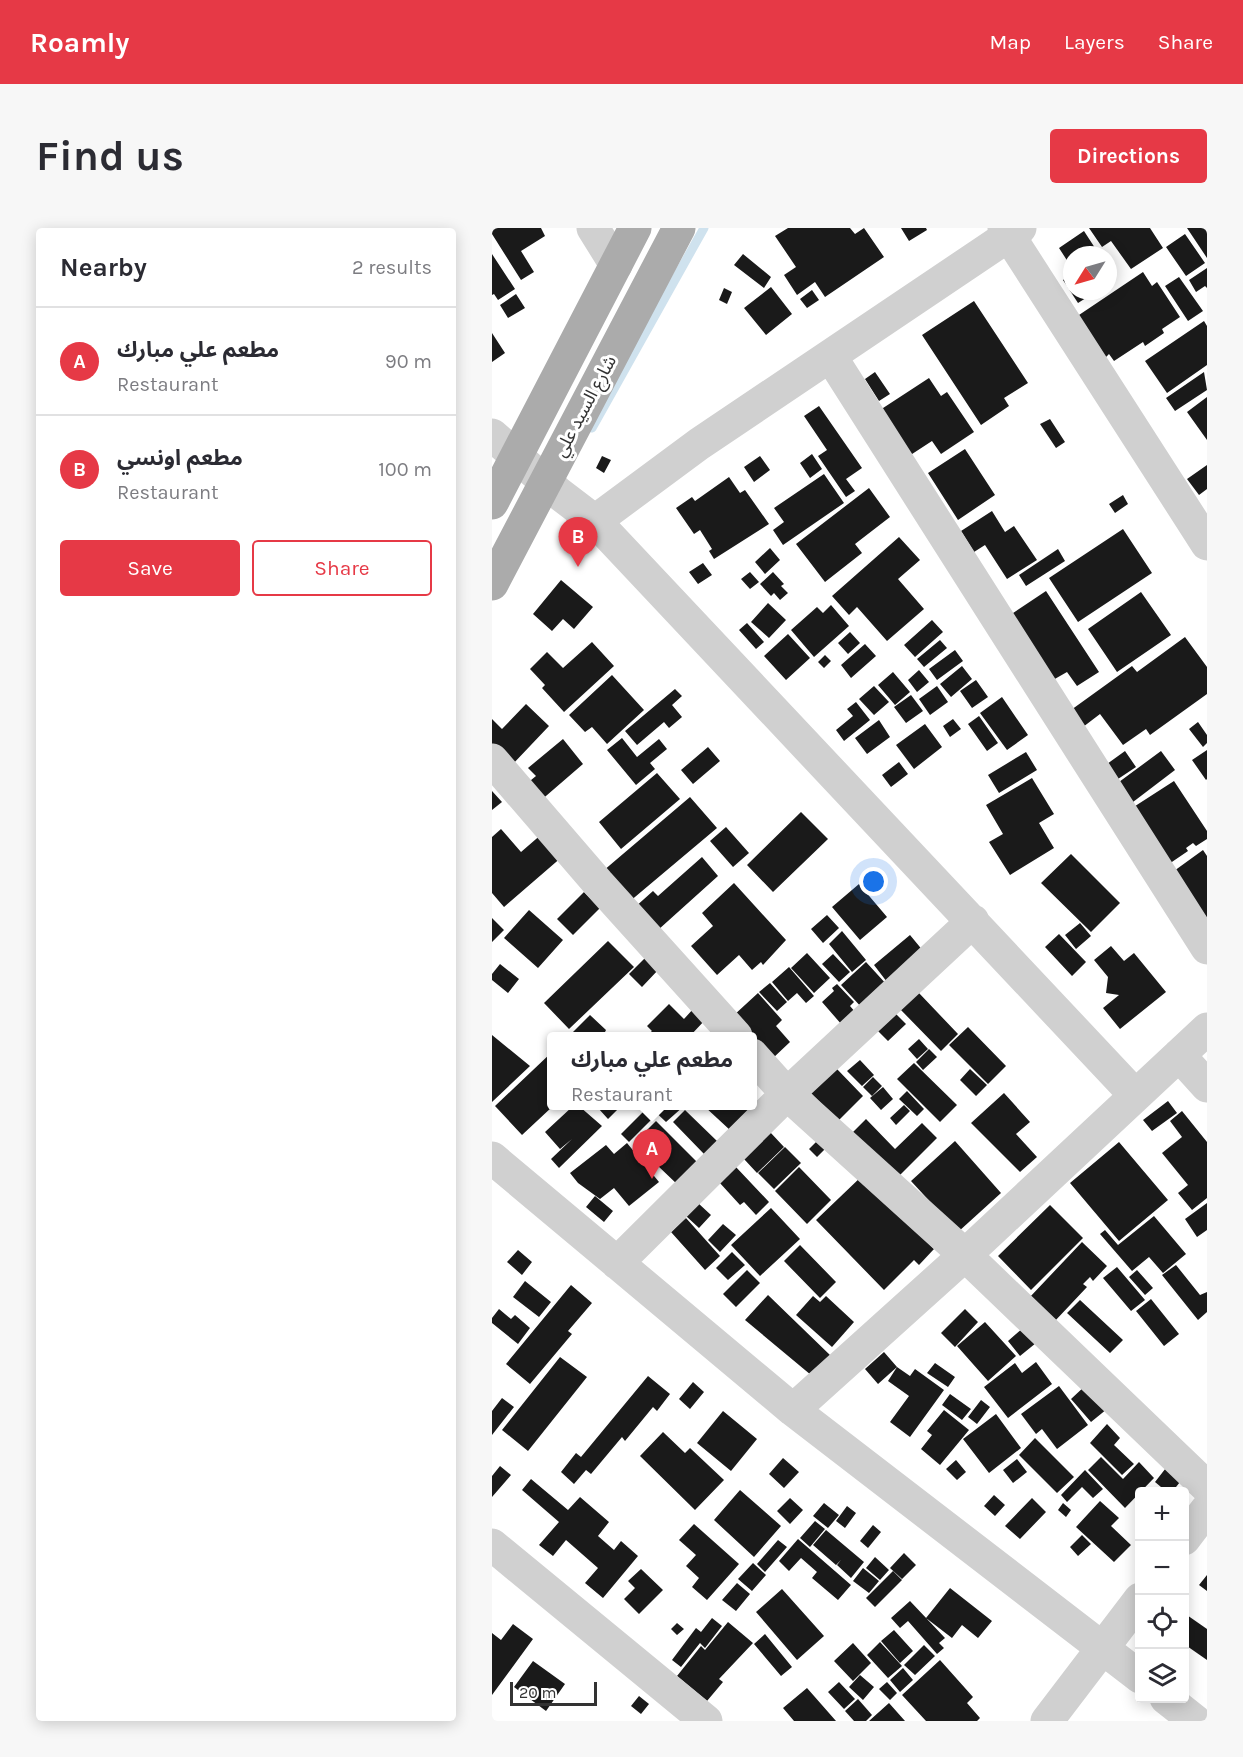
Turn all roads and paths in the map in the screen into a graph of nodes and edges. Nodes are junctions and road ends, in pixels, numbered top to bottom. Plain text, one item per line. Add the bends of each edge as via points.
1 (593, 228) edge
2 (635, 228) edge
3 (679, 228) edge
4 (1011, 230) edge
5 (616, 265) junction
6 (831, 357) junction
7 (492, 435) edge
8 (516, 456) junction
9 (545, 482) junction
10 (492, 502) edge
11 (595, 521) junction
12 (1207, 544) edge
13 (492, 584) edge
14 (492, 759) edge
15 (973, 921) junction
16 (1207, 948) edge
17 (1207, 1029) edge
18 (732, 1032) edge
19 (1179, 1055) junction
20 (757, 1060) edge
21 (1207, 1086) edge
22 (787, 1094) junction
23 (1135, 1095) junction
24 (492, 1158) edge
25 (965, 1255) junction
26 (617, 1263) junction
27 (793, 1410) junction
28 (1207, 1487) edge
29 (1207, 1509) edge
30 (1189, 1534) edge
31 (492, 1545) edge
32 (1135, 1606) edge
33 (1103, 1648) junction
34 (1135, 1673) edge
35 (1172, 1703) edge
36 (706, 1721) edge
37 (1047, 1721) edge
38 (1195, 1721) edge

1 - 5 street
2 - 5 main road, شارع السيد علي
3 - 9 main road, شارع السيد علي
4 - 6 street
4 - 12 street
5 - 8 main road, شارع السيد علي
6 - 11 street via 699,444
6 - 16 street
7 - 8 street
8 - 9 street
8 - 10 main road, شارع السيد علي
9 - 11 street
9 - 13 main road, شارع السيد علي
11 - 15 street
14 - 18 street
15 - 22 street
15 - 23 street
17 - 19 street
19 - 21 street
19 - 23 street
20 - 22 street
22 - 25 street
22 - 26 street
23 - 25 street
24 - 26 street
25 - 27 street
25 - 28 street
26 - 27 street
27 - 33 street
29 - 30 street
31 - 36 street
32 - 33 street
33 - 34 street
33 - 37 street
35 - 38 street

